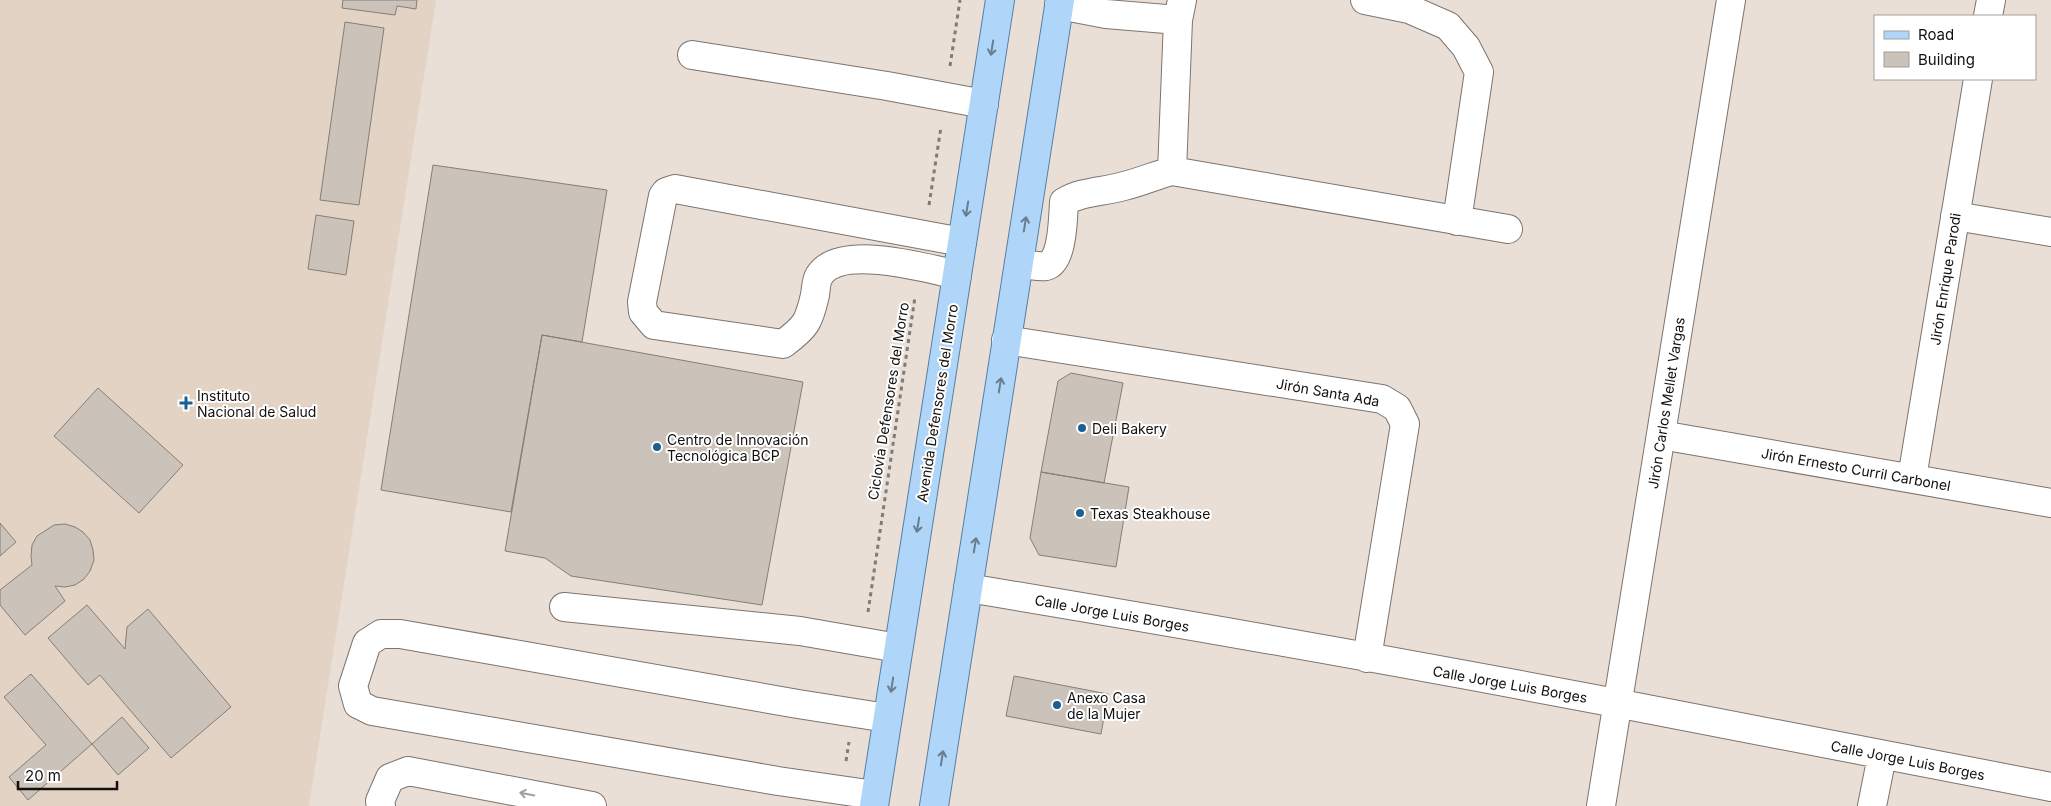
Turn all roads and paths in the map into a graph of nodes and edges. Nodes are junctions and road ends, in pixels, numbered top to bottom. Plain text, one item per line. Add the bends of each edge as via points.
1 (960, 0) edge
2 (1000, 0) edge
3 (1365, 0) edge
4 (1731, 0) edge
5 (1991, 0) edge
6 (1059, 3) edge
7 (1180, 10) edge
8 (1988, 15) edge
9 (692, 55) dead end
10 (1978, 80) edge
11 (946, 96) junction
12 (984, 104) junction
13 (1172, 171) junction
14 (1955, 216) junction
15 (1457, 221) junction
16 (1508, 230) dead end
17 (2051, 232) edge
18 (924, 235) junction
19 (962, 242) junction
20 (1019, 264) junction
21 (920, 266) junction
22 (957, 275) junction
23 (1006, 340) junction
24 (1661, 435) junction
25 (1912, 478) junction
26 (2051, 502) edge
27 (968, 588) junction
28 (564, 607) dead end
29 (864, 640) junction
30 (898, 648) junction
31 (1367, 658) junction
32 (1617, 703) junction
33 (853, 712) junction
34 (887, 718) junction
35 (1882, 756) junction
36 (2051, 787) edge
37 (841, 791) junction
38 (874, 800) edge
39 (381, 806) edge
40 (592, 806) edge
41 (934, 806) edge
42 (1601, 806) edge
43 (1872, 806) edge

1 - 11 path
2 -> 12 main road, Avenida Defensores del Morro
3 - 15 street via 1409,9 1448,26 1466,47 1479,72
4 - 24 street, Jirón Carlos Mellet Vargas
5 - 8 street
6 - 7 street via 1106,14
20 -> 6 main road
7 - 13 street
9 - 11 street
10 - 14 street, Jirón Enrique Parodi
11 - 12 street
11 - 18 path
12 -> 19 main road, Avenida Defensores del Morro
13 - 15 street
13 - 20 street via 1064,202 1055,260 1046,266
14 - 17 street
14 - 25 street, Jirón Enrique Parodi
15 - 16 street
18 - 19 street
18 - 21 street via 675,189 663,196 642,302 643,312 654,325 783,344 810,318 819,276 834,262 872,259
19 - 22 main road, Avenida Defensores del Morro
20 - 23 main road
21 - 22 street
21 - 29 path, Ciclovía Defensores del Morro
22 -> 30 main road, Avenida Defensores del Morro
27 -> 23 main road
23 - 31 street, Jirón Santa Ada via 1382,399 1397,408 1405,424
24 - 25 street, Jirón Ernesto Curril Carbonel
24 - 32 street, Jirón Carlos Mellet Vargas
25 - 26 street, Jirón Ernesto Curril Carbonel
27 - 31 street, Calle Jorge Luis Borges
41 -> 27 main road
28 - 29 street
29 - 30 street
30 -> 34 main road, Avenida Defensores del Morro
31 - 32 street, Calle Jorge Luis Borges
32 - 35 street, Calle Jorge Luis Borges
32 - 42 street, Jirón Carlos Mellet Vargas
33 - 34 street
33 - 37 path
33 - 37 street via 400,634 381,634 367,643 353,686 358,704 372,711
34 - 38 main road, Avenida Defensores del Morro
35 - 36 street, Calle Jorge Luis Borges
35 - 43 street
37 - 38 street
40 -> 39 street via 408,771 390,778

